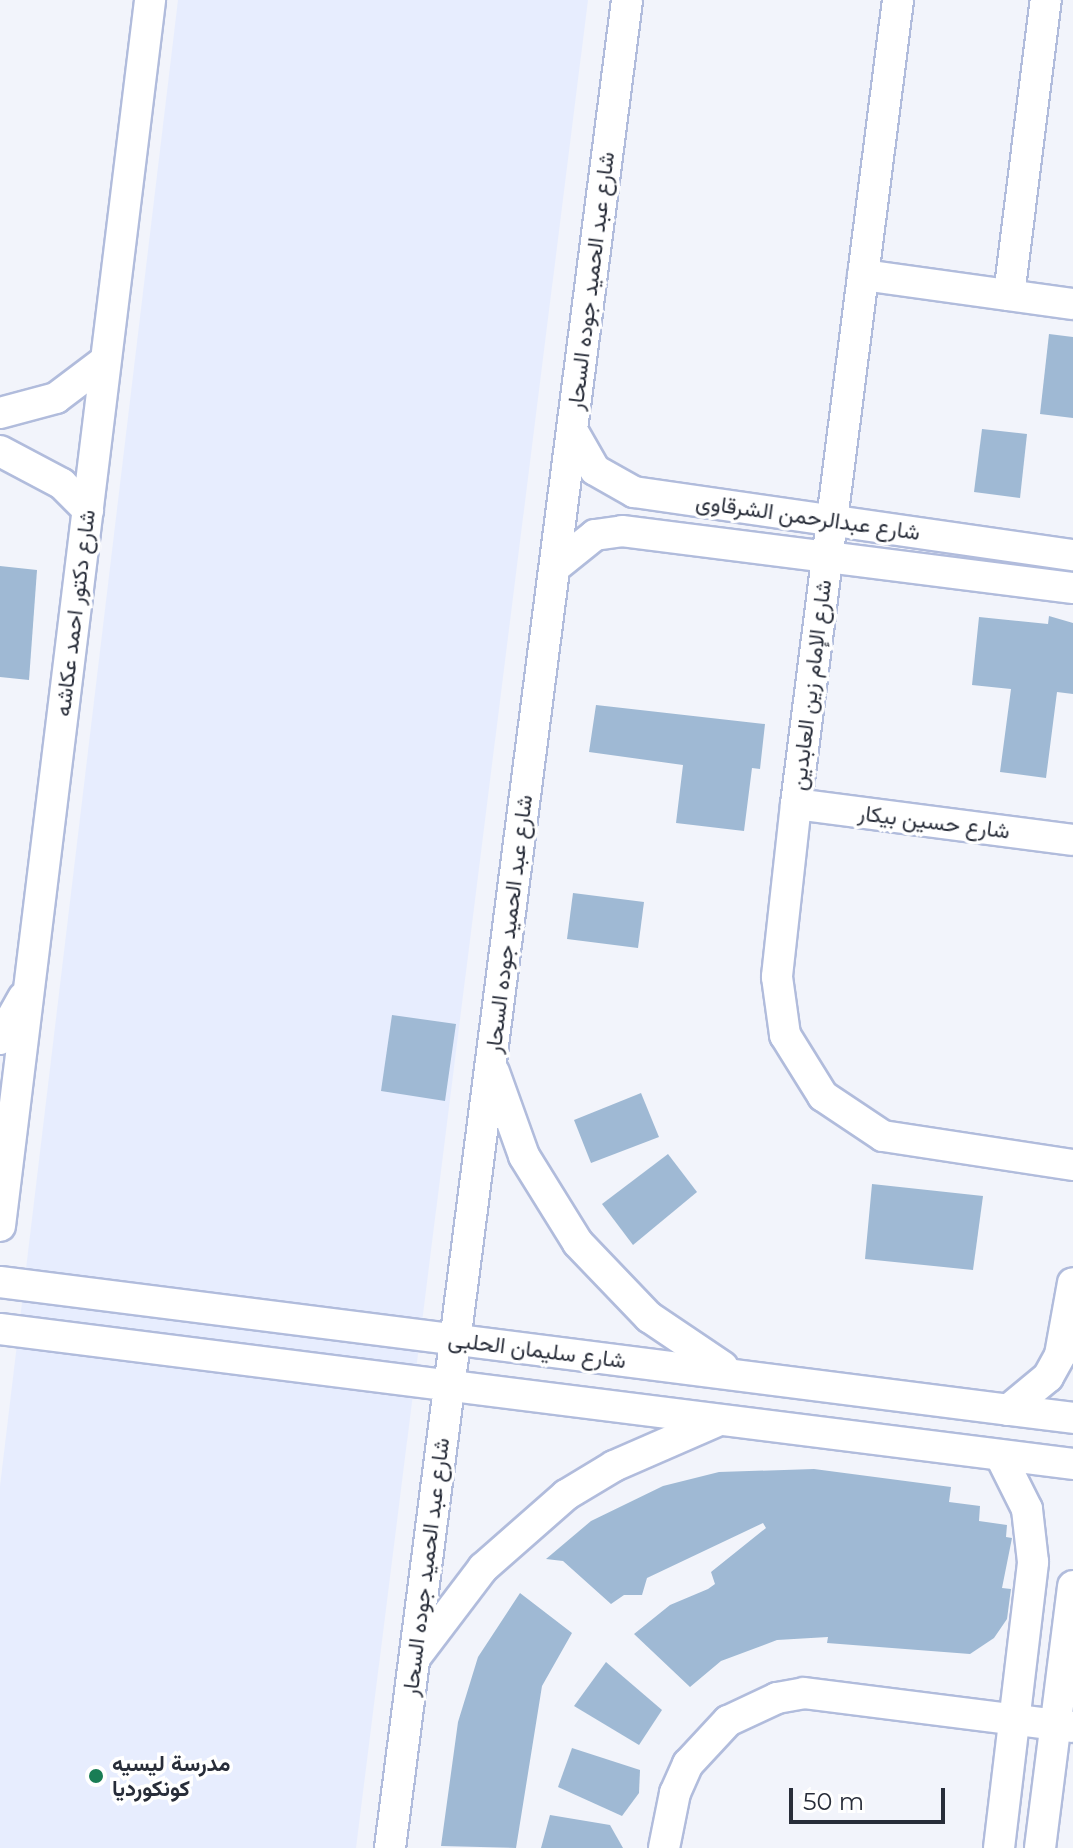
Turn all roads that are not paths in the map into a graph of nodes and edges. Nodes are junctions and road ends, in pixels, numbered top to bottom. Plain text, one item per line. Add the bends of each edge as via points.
1 (150, 0) edge
2 (627, 0) edge
3 (898, 0) edge
4 (1046, 0) edge
5 (863, 275) junction
6 (1009, 295) junction
7 (1073, 304) edge
8 (105, 361) junction
9 (0, 413) edge
10 (572, 430) junction
11 (0, 451) edge
12 (88, 510) junction
13 (832, 521) junction
14 (1073, 555) edge
15 (827, 556) junction
16 (555, 567) junction
17 (1073, 588) edge
18 (796, 804) junction
19 (1073, 840) edge
20 (32, 982) junction
21 (0, 1039) edge
22 (491, 1063) junction
23 (1073, 1165) edge
24 (0, 1226) edge
25 (0, 1282) edge
26 (1073, 1283) edge
27 (0, 1329) edge
28 (455, 1340) junction
29 (735, 1375) junction
30 (449, 1386) junction
31 (851, 1391) junction
32 (1008, 1410) junction
33 (1073, 1418) edge
34 (720, 1420) junction
35 (846, 1436) junction
36 (1000, 1455) junction
37 (1073, 1464) edge
38 (1073, 1586) edge
39 (413, 1660) junction
40 (1014, 1719) junction
41 (1064, 1726) edge
42 (390, 1848) edge
43 (664, 1848) edge
44 (999, 1848) edge
45 (1040, 1848) edge

1 - 8 street, شارع دكتور احمد عكاشه
2 - 10 street, شارع عبد الحميد جوده السحار
3 - 5 street, شارع الإمام زين العابدين
4 - 6 street
5 - 6 street
5 - 13 street, شارع الإمام زين العابدين
6 - 7 street
8 - 9 street via 56,398
8 - 12 street, شارع دكتور احمد عكاشه
10 - 13 street, شارع عبدالرحمن الشرقاوى via 595,470 634,492
10 - 16 street, شارع عبد الحميد جوده السحار
11 - 12 street via 62,484
12 - 20 street, شارع دكتور احمد عكاشه
13 - 14 street, شارع عبدالرحمن الشرقاوى
13 - 15 street, شارع الإمام زين العابدين
15 - 16 street, شارع عبدالرحمن الشرقاوى via 622,531 572,548
15 - 17 street, شارع عبدالرحمن الشرقاوى
15 - 18 street, شارع الإمام زين العابدين
16 - 22 street, شارع عبد الحميد جوده السحار
18 - 19 street, شارع حسين بيكار
18 - 23 street, شارع الإمام زين العابدين via 777,977 785,1035 801,1068 851,1119 883,1136
20 - 21 street
20 - 24 street, شارع دكتور احمد عكاشه
22 - 28 street, شارع عبد الحميد جوده السحار
22 - 29 street via 524,1156 578,1243 649,1317
25 - 28 street, شارع سليمان الحلبى
26 - 32 street via 1060,1355 1048,1377
27 - 30 street, شارع سليمان الحلبى
28 - 29 street, شارع سليمان الحلبى
28 - 30 street, شارع عبد الحميد جوده السحار
29 - 31 street, شارع سليمان الحلبى
30 - 34 street, شارع سليمان الحلبى
30 - 39 street, شارع عبد الحميد جوده السحار
31 - 32 street, شارع سليمان الحلبى
31 - 35 street
32 - 33 street, شارع سليمان الحلبى
34 - 35 street, شارع سليمان الحلبى
34 - 39 street via 614,1466 566,1495 483,1568
35 - 36 street, شارع سليمان الحلبى
36 - 37 street, شارع سليمان الحلبى
36 - 40 street via 1033,1536
38 - 41 street
39 - 42 street, شارع عبد الحميد جوده السحار
40 - 41 street
40 - 43 street via 804,1693 751,1707 708,1739 688,1764 675,1793
40 - 44 street
41 - 45 street

